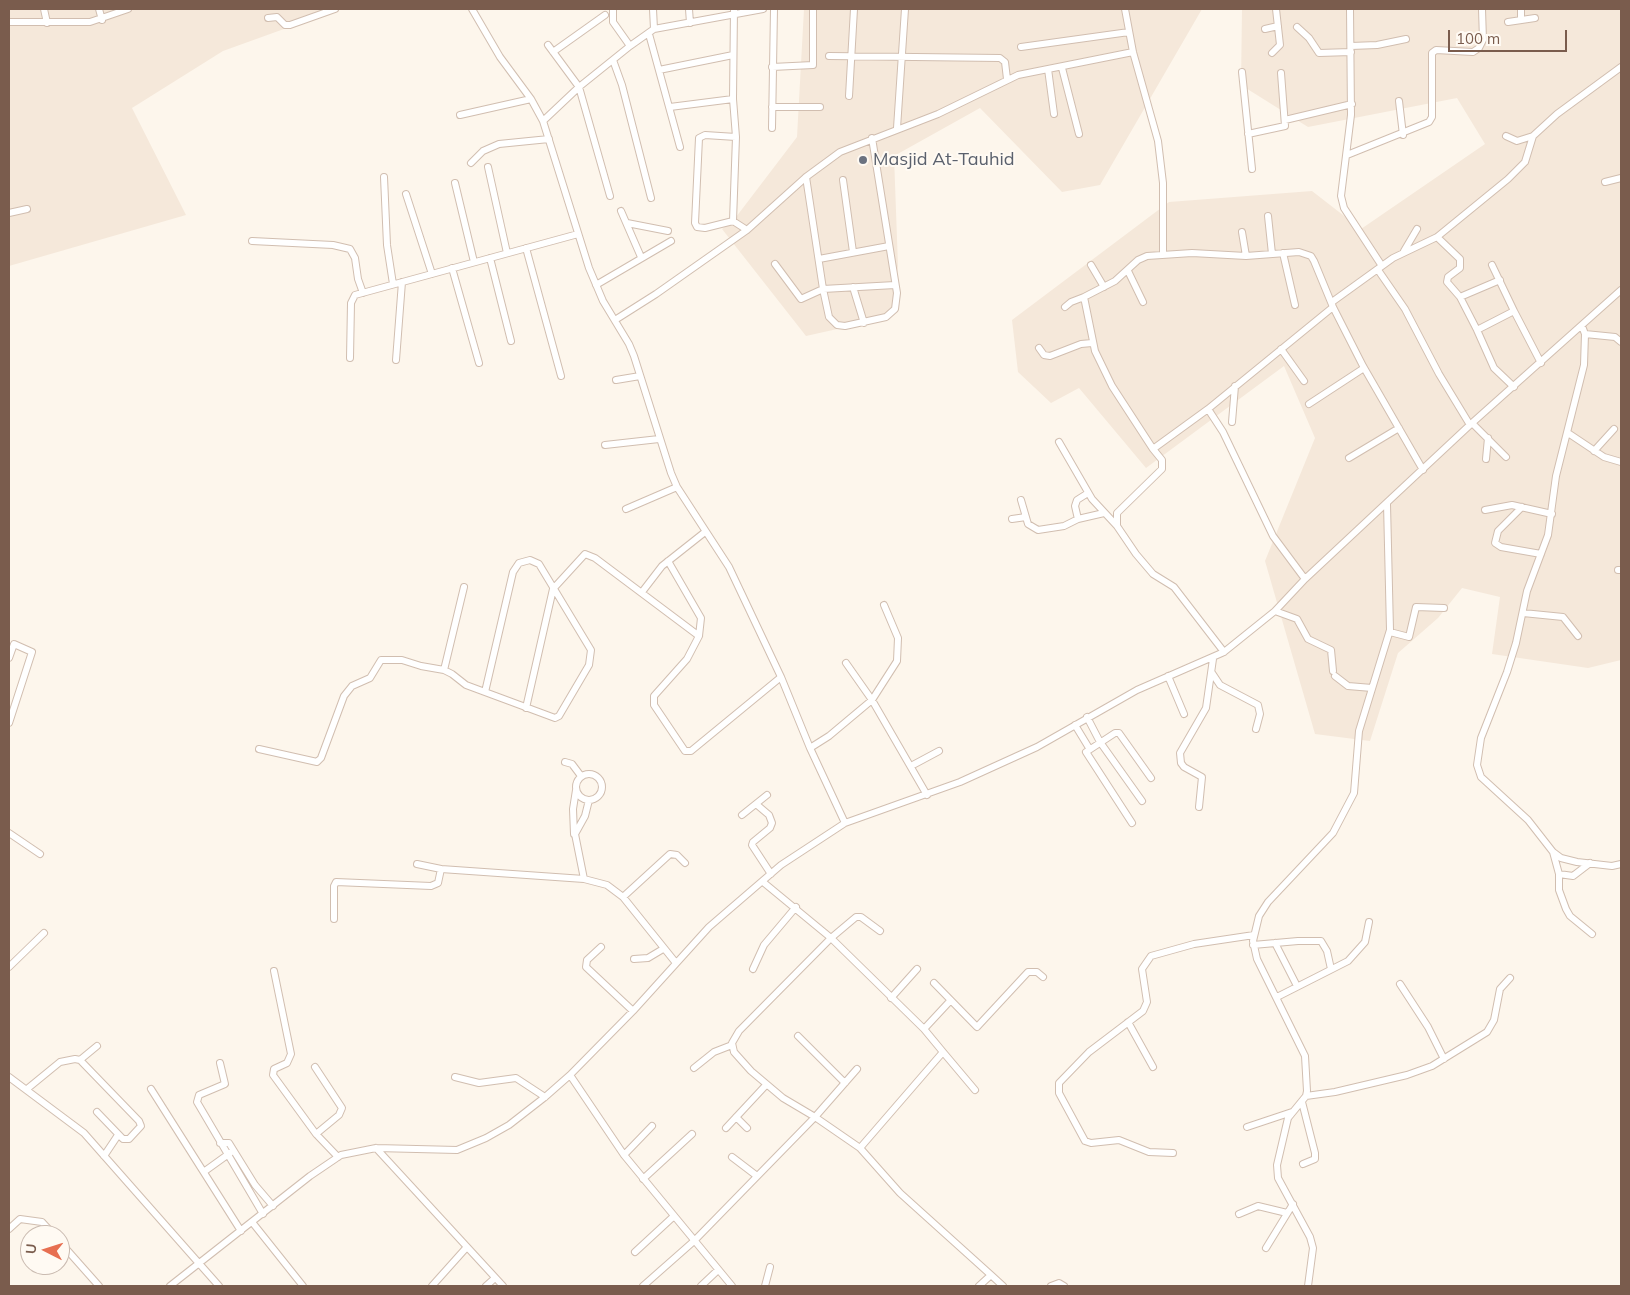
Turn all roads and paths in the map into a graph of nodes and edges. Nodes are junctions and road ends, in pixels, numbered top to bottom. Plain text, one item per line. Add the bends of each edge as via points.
1 (44, 9) edge
2 (99, 9) edge
3 (128, 9) edge
4 (335, 9) edge
5 (472, 9) edge
6 (600, 9) edge
7 (612, 9) edge
8 (653, 9) edge
9 (689, 9) edge
10 (763, 9) edge
11 (774, 9) edge
12 (814, 9) edge
13 (854, 9) edge
14 (905, 9) edge
15 (1125, 9) edge
16 (1276, 9) edge
17 (1350, 9) edge
18 (1482, 9) edge
19 (1521, 9) edge
20 (734, 11) edge
21 (114, 12) edge
22 (605, 15) junction
23 (268, 18) dead end
24 (1535, 18) dead end
25 (613, 19) junction
26 (102, 20) junction
27 (1521, 20) junction
28 (9, 22) edge
29 (1508, 22) dead end
30 (47, 23) junction
31 (690, 23) junction
32 (1278, 26) junction
33 (1297, 27) dead end
34 (1265, 29) dead end
35 (652, 32) junction
36 (1129, 32) junction
37 (1406, 39) dead end
38 (548, 44) dead end
39 (630, 46) junction
40 (1021, 47) dead end
41 (1351, 49) junction
42 (553, 52) junction
43 (1133, 52) junction
44 (1272, 53) dead end
45 (733, 55) junction
46 (829, 56) dead end
47 (851, 56) junction
48 (901, 58) junction
49 (613, 60) junction
50 (772, 67) junction
51 (1621, 67) edge
52 (1062, 68) junction
53 (1048, 69) junction
54 (659, 70) junction
55 (1242, 72) dead end
56 (1281, 74) dead end
57 (1007, 79) junction
58 (579, 86) junction
59 (849, 96) dead end
60 (531, 99) junction
61 (733, 99) junction
62 (1399, 101) dead end
63 (1352, 104) junction
64 (670, 107) junction
65 (772, 107) junction
66 (820, 107) dead end
67 (1054, 114) dead end
68 (460, 115) dead end
69 (1285, 120) junction
70 (543, 121) junction
71 (772, 128) dead end
72 (897, 128) junction
73 (1079, 134) dead end
74 (1248, 134) junction
75 (1403, 135) junction
76 (1506, 136) dead end
77 (1533, 136) junction
78 (736, 137) junction
79 (872, 138) junction
80 (549, 139) junction
81 (680, 147) dead end
82 (1347, 156) junction
83 (471, 164) dead end
84 (488, 167) dead end
85 (1252, 169) dead end
86 (384, 177) dead end
87 (806, 177) junction
88 (1621, 178) edge
89 (843, 180) dead end
90 (1605, 182) dead end
91 (455, 184) dead end
92 (406, 194) dead end
93 (610, 196) dead end
94 (651, 198) dead end
95 (27, 209) dead end
96 (621, 211) dead end
97 (9, 213) edge
98 (1268, 216) dead end
99 (733, 221) junction
100 (627, 223) junction
101 (1417, 229) dead end
102 (747, 230) junction
103 (668, 231) dead end
104 (1242, 232) dead end
105 (578, 234) junction
106 (1438, 236) junction
107 (252, 241) dead end
108 (671, 241) dead end
109 (889, 246) junction
110 (526, 248) junction
111 (1404, 251) junction
112 (853, 252) junction
113 (508, 253) junction
114 (1163, 253) junction
115 (1272, 254) junction
116 (1283, 254) junction
117 (1246, 256) junction
118 (490, 258) junction
119 (641, 258) junction
120 (819, 259) junction
121 (474, 262) junction
122 (775, 264) dead end
123 (1091, 265) dead end
124 (1492, 265) dead end
125 (452, 268) junction
126 (1380, 268) junction
127 (1128, 270) junction
128 (432, 274) junction
129 (1500, 280) junction
130 (402, 282) junction
131 (393, 284) junction
132 (596, 285) junction
133 (895, 285) junction
134 (853, 287) junction
135 (1104, 287) junction
136 (823, 289) junction
137 (1621, 290) edge
138 (362, 293) junction
139 (1084, 297) junction
140 (1460, 298) junction
141 (1143, 302) dead end
142 (1295, 305) dead end
143 (1332, 305) junction
144 (1065, 307) dead end
145 (1514, 311) junction
146 (615, 320) junction
147 (864, 323) junction
148 (1582, 326) junction
149 (1477, 330) junction
150 (1585, 334) junction
151 (511, 341) dead end
152 (1621, 342) edge
153 (1092, 343) junction
154 (1040, 348) dead end
155 (1281, 349) junction
156 (350, 358) dead end
157 (396, 360) dead end
158 (480, 363) dead end
159 (1541, 363) junction
160 (1364, 368) junction
161 (561, 376) dead end
162 (640, 376) junction
163 (616, 380) dead end
164 (1304, 381) dead end
165 (1235, 386) junction
166 (1514, 387) junction
167 (1309, 404) dead end
168 (1208, 409) junction
169 (1232, 422) dead end
170 (1471, 424) junction
171 (1399, 428) junction
172 (1614, 429) dead end
173 (1568, 433) junction
174 (659, 438) junction
175 (1488, 438) junction
176 (1059, 442) dead end
177 (605, 445) dead end
178 (1153, 449) junction
179 (1594, 451) junction
180 (1506, 457) dead end
181 (1349, 458) dead end
182 (1486, 459) dead end
183 (1621, 462) edge
184 (1423, 470) junction
185 (677, 487) junction
186 (1088, 493) junction
187 (1021, 500) dead end
188 (1387, 504) junction
189 (1522, 507) junction
190 (626, 509) dead end
191 (1485, 510) dead end
192 (1104, 513) junction
193 (1552, 514) junction
194 (1026, 517) junction
195 (1012, 518) dead end
196 (1078, 519) junction
197 (1116, 526) junction
198 (705, 532) junction
199 (1541, 554) junction
200 (668, 561) junction
201 (1305, 580) junction
202 (464, 587) dead end
203 (553, 589) junction
204 (642, 592) junction
205 (884, 604) dead end
206 (1444, 608) dead end
207 (1275, 611) junction
208 (1522, 613) junction
209 (1390, 632) junction
210 (699, 636) junction
211 (1578, 636) dead end
212 (1224, 652) junction
213 (9, 658) edge
214 (1213, 659) junction
215 (846, 663) dead end
216 (444, 670) junction
217 (1212, 673) junction
218 (1168, 676) junction
219 (781, 677) junction
220 (1372, 688) junction
221 (485, 692) junction
222 (872, 700) junction
223 (526, 708) junction
224 (1184, 714) dead end
225 (1086, 717) junction
226 (9, 723) edge
227 (1075, 725) junction
228 (1256, 729) dead end
229 (1100, 742) junction
230 (810, 748) junction
231 (1089, 748) junction
232 (259, 749) dead end
233 (939, 751) dead end
234 (565, 762) dead end
235 (911, 766) junction
236 (581, 776) junction
237 (1152, 778) dead end
238 (576, 790) junction
239 (767, 795) dead end
240 (927, 795) junction
241 (589, 800) junction
242 (1142, 801) dead end
243 (756, 804) junction
244 (1199, 807) dead end
245 (742, 815) dead end
246 (845, 823) junction
247 (1132, 823) dead end
248 (9, 832) edge
249 (574, 834) junction
250 (1553, 852) junction
251 (40, 854) dead end
252 (685, 862) dead end
253 (1590, 863) junction
254 (417, 864) dead end
255 (1621, 864) edge
256 (441, 869) junction
257 (771, 874) junction
258 (1559, 874) junction
259 (584, 879) junction
260 (762, 882) junction
261 (623, 897) junction
262 (796, 907) junction
263 (334, 919) dead end
264 (1369, 922) dead end
265 (880, 931) dead end
266 (44, 933) dead end
267 (1592, 934) dead end
268 (1254, 935) junction
269 (831, 938) junction
270 (1275, 943) junction
271 (1253, 945) junction
272 (601, 947) dead end
273 (663, 949) junction
274 (634, 959) dead end
275 (676, 963) junction
276 (9, 966) edge
277 (754, 968) dead end
278 (917, 969) dead end
279 (1331, 969) junction
280 (274, 971) dead end
281 (1043, 978) dead end
282 (1510, 978) dead end
283 (934, 983) dead end
284 (1400, 984) dead end
285 (1297, 986) junction
286 (1277, 997) junction
287 (891, 998) junction
288 (950, 1001) junction
289 (633, 1011) junction
290 (1128, 1022) junction
291 (924, 1029) junction
292 (798, 1036) dead end
293 (732, 1045) junction
294 (97, 1046) dead end
295 (944, 1052) junction
296 (1444, 1059) junction
297 (80, 1060) junction
298 (220, 1063) dead end
299 (315, 1067) dead end
300 (1153, 1067) dead end
301 (694, 1068) dead end
302 (857, 1069) dead end
303 (570, 1074) junction
304 (9, 1077) edge
305 (455, 1077) dead end
306 (844, 1083) junction
307 (766, 1086) junction
308 (27, 1089) junction
309 (151, 1089) dead end
310 (975, 1090) dead end
311 (545, 1097) junction
312 (1304, 1099) junction
313 (97, 1112) dead end
314 (1292, 1112) junction
315 (736, 1117) junction
316 (815, 1117) junction
317 (652, 1126) dead end
318 (1247, 1127) dead end
319 (726, 1128) dead end
320 (747, 1128) dead end
321 (316, 1134) junction
322 (692, 1134) dead end
323 (118, 1135) junction
324 (376, 1148) junction
325 (860, 1148) junction
326 (230, 1153) junction
327 (1172, 1153) dead end
328 (624, 1155) junction
329 (104, 1156) junction
330 (338, 1157) junction
331 (732, 1157) dead end
332 (1304, 1164) dead end
333 (205, 1171) junction
334 (757, 1176) junction
335 (643, 1179) junction
336 (1293, 1204) junction
337 (273, 1206) junction
338 (263, 1214) junction
339 (1239, 1214) dead end
340 (1287, 1214) junction
341 (674, 1216) junction
342 (252, 1222) junction
343 (10, 1225) edge
344 (45, 1225) edge
345 (241, 1231) junction
346 (694, 1241) junction
347 (466, 1248) junction
348 (1266, 1248) dead end
349 (635, 1252) dead end
350 (70, 1253) edge
351 (199, 1264) junction
352 (770, 1267) dead end
353 (718, 1270) junction
354 (991, 1275) junction
355 (495, 1278) junction
356 (99, 1286) edge
357 (170, 1286) edge
358 (219, 1286) edge
359 (303, 1286) edge
360 (432, 1286) edge
361 (486, 1286) edge
362 (503, 1286) edge
363 (643, 1286) edge
364 (700, 1286) edge
365 (732, 1286) edge
366 (765, 1286) edge
367 (979, 1286) edge
368 (1003, 1286) edge
369 (1050, 1286) edge
370 (1064, 1286) edge
371 (1308, 1286) edge

1 - 30 street
2 - 26 street
3 - 21 street
4 - 23 street via 290,25 277,17
5 - 60 street via 505,64
6 - 22 street
7 - 25 street
8 - 35 street
9 - 31 street
10 - 20 street
11 - 50 street
12 - 50 street via 812,65
13 - 47 street
14 - 48 street
15 - 36 street
16 - 32 street
17 - 41 street
18 - 75 street via 1481,46 1473,52 1433,51 1431,120
19 - 27 street
20 - 31 street
20 - 45 street
21 - 26 street
22 - 25 street
22 - 42 street
24 - 27 street
25 - 39 street
26 - 30 street
27 - 29 street
28 - 30 street
31 - 35 street
32 - 34 street
32 - 44 street via 1280,46
33 - 41 street via 1321,54
35 - 39 street
35 - 54 street
36 - 40 street
36 - 43 street
37 - 41 street
38 - 42 street
39 - 49 street
41 - 63 street
42 - 58 street
43 - 52 street
43 - 114 street via 1158,141 1163,183
45 - 54 street
45 - 61 street
46 - 47 street
47 - 48 street
47 - 59 street
48 - 57 street via 1000,58 1005,62
48 - 72 street
49 - 58 street
49 - 94 street
50 - 65 street
51 - 77 street
52 - 53 street
52 - 73 street
53 - 57 street
53 - 67 street
54 - 64 street
55 - 74 street
56 - 69 street
57 - 72 street via 938,114
58 - 70 street
58 - 93 street
60 - 68 street
60 - 70 street
61 - 64 street
61 - 78 street
62 - 75 street
63 - 69 street
63 - 82 street
64 - 81 street
65 - 66 street
65 - 71 street
69 - 74 street via 1282,128
70 - 80 street
72 - 79 street
74 - 85 street
75 - 82 street
76 - 77 street via 1517,141
77 - 106 street via 1526,162
78 - 99 street
78 - 99 street via 705,135 699,138 696,223 697,227 705,228
79 - 87 street via 840,152
79 - 109 street
80 - 83 street via 499,144 482,151
80 - 105 street
82 - 126 street via 1342,202
84 - 113 street
86 - 131 street via 387,245
87 - 102 street
87 - 120 street
88 - 90 street
89 - 112 street
91 - 121 street
92 - 128 street
95 - 97 street
96 - 100 street
98 - 115 street
99 - 102 street
100 - 103 street
100 - 119 street
101 - 111 street
102 - 146 street
104 - 117 street
105 - 110 street
105 - 132 street
106 - 111 street
106 - 140 street via 1461,261 1460,268 1447,279
107 - 138 street via 333,245 350,249
108 - 119 street
109 - 112 street
109 - 133 street
110 - 113 street
110 - 161 street
111 - 126 street
112 - 120 street
113 - 118 street
114 - 117 street
114 - 127 street via 1138,260
115 - 116 street
115 - 117 street
116 - 142 street
116 - 143 street via 1299,252 1311,256
118 - 121 street
118 - 151 street
119 - 132 street
120 - 136 street
121 - 125 street
122 - 136 street via 801,299
123 - 135 street
124 - 129 street
125 - 128 street
125 - 158 street
126 - 143 street
126 - 170 street
127 - 135 street
127 - 141 street
128 - 130 street
129 - 140 street
129 - 145 street
130 - 131 street
130 - 157 street
131 - 138 street
132 - 146 street
133 - 134 street
133 - 147 street via 897,302 893,313
134 - 136 street
134 - 147 street
135 - 139 street
136 - 147 street via 832,322 845,326
137 - 148 street
138 - 156 street via 351,299
139 - 144 street
139 - 153 street
140 - 149 street
143 - 155 street
143 - 160 street
145 - 149 street
145 - 159 street
146 - 162 street via 629,344
148 - 150 street
148 - 159 street
149 - 166 street via 1494,368
150 - 152 street via 1615,337
150 - 173 street via 1584,366
153 - 154 street via 1050,356 1042,354
153 - 178 street via 1112,386
155 - 164 street
155 - 165 street
159 - 166 street
160 - 167 street
160 - 171 street
162 - 163 street
162 - 174 street
165 - 168 street
165 - 169 street
166 - 170 street
168 - 178 street
168 - 201 street via 1223,432 1273,536
170 - 175 street
170 - 184 street
171 - 181 street
171 - 184 street
172 - 179 street
173 - 179 street
173 - 193 street via 1556,476
174 - 177 street
174 - 185 street
175 - 180 street
175 - 182 street
176 - 186 street
178 - 197 street via 1162,460 1162,469 1120,509
179 - 183 street
184 - 188 street
185 - 190 street
185 - 198 street
186 - 192 street
186 - 196 street via 1077,500
187 - 194 street
188 - 201 street
188 - 209 street
189 - 191 street via 1512,505
189 - 193 street
189 - 199 street via 1498,531 1495,543 1501,548
192 - 196 street
192 - 197 street
193 - 199 street
194 - 195 street
194 - 196 street via 1031,528 1038,530 1064,526
197 - 212 street via 1153,574 1174,587
198 - 200 street
198 - 219 street via 729,567
199 - 208 street
200 - 204 street
200 - 210 street via 701,618
201 - 207 street
202 - 216 street
203 - 204 street via 578,560 588,554
203 - 221 street via 536,562 525,561 515,566
203 - 223 street
203 - 223 street via 589,645 591,660 557,718
204 - 210 street
205 - 222 street via 898,638 898,661
206 - 209 street via 1416,607 1409,637
207 - 212 street
207 - 220 street via 1298,619 1308,639 1331,650 1334,674 1348,686
208 - 211 street via 1563,616
208 - 250 street via 1507,672 1481,738 1476,765 1481,777 1528,820
209 - 220 street
210 - 219 street via 687,660 654,696 654,705 685,751 691,751
212 - 214 street
213 - 226 street via 14,644 32,652
214 - 217 street
214 - 218 street
215 - 222 street
216 - 221 street via 466,685
216 - 232 street via 402,660 381,660 370,678 352,686 344,696 317,762
217 - 228 street via 1220,685 1258,705 1260,714
217 - 244 street via 1206,708 1181,750 1180,758 1186,769 1202,777
218 - 224 street
218 - 225 street
219 - 230 street
220 - 268 street via 1359,731 1356,779 1349,805 1333,833 1268,902 1259,916
221 - 223 street
222 - 230 street
222 - 235 street
225 - 227 street
225 - 229 street
227 - 231 street
227 - 240 street via 1038,747
229 - 231 street
229 - 237 street via 1119,733
229 - 242 street
230 - 246 street
231 - 247 street via 1086,756
233 - 235 street
234 - 236 street via 572,764
235 - 240 street
236 - 238 street via 576,782
236 - 241 street via 589,773 602,782 602,791 597,798
238 - 241 street
238 - 249 street
239 - 243 street
240 - 246 street
241 - 249 street via 585,816
243 - 245 street
243 - 257 street via 769,815 772,823 752,845
246 - 257 street
248 - 251 street
249 - 259 street
250 - 253 street via 1568,861
250 - 258 street
252 - 261 street via 670,854
253 - 255 street
253 - 258 street via 1573,876
254 - 256 street
256 - 259 street
256 - 263 street via 438,883 431,886 336,882
257 - 260 street
258 - 267 street via 1558,890 1566,909
259 - 261 street via 606,885
260 - 262 street
260 - 275 street via 709,927
261 - 273 street
262 - 269 street
262 - 277 street via 764,945
264 - 279 street via 1365,942 1348,961
265 - 269 street via 858,916
266 - 276 street
268 - 271 street
268 - 290 street via 1194,944 1151,956 1142,969 1146,1006
269 - 287 street
269 - 293 street via 739,1031
270 - 271 street
270 - 279 street via 1321,942 1327,951
270 - 285 street
271 - 286 street via 1256,959
272 - 289 street via 587,960 586,966
273 - 274 street via 648,958
273 - 275 street
275 - 289 street
278 - 287 street
279 - 285 street
280 - 321 street via 290,1054 287,1063 274,1069 273,1075
281 - 288 street via 1037,972 1028,972 979,1026 973,1025
282 - 296 street via 1500,989 1494,1020 1487,1032
283 - 288 street
284 - 296 street
285 - 286 street
286 - 312 street via 1305,1056 1308,1084
287 - 291 street
288 - 291 street
289 - 303 street
290 - 300 street
290 - 327 street via 1089,1052 1063,1078 1059,1083 1059,1093 1085,1141 1118,1140 1149,1152
291 - 295 street
292 - 306 street
293 - 301 street via 714,1052
293 - 307 street via 734,1052
294 - 297 street
295 - 310 street
295 - 325 street
296 - 312 street via 1407,1075
297 - 308 street via 70,1058 60,1062
297 - 323 street via 140,1122 140,1128 129,1139
298 - 326 street via 225,1084 199,1095 197,1100 220,1143 229,1144
299 - 321 street via 342,1108 339,1115
302 - 306 street
303 - 311 street
303 - 328 street
304 - 308 street
305 - 311 street via 479,1083 516,1078
306 - 316 street
307 - 315 street
307 - 316 street
308 - 329 street via 84,1133
309 - 333 street
311 - 324 street via 509,1125 467,1148 443,1151
312 - 314 street
312 - 332 street via 1315,1159
313 - 323 street
314 - 318 street
314 - 336 street via 1277,1170 1278,1178
315 - 319 street
315 - 320 street
316 - 325 street
316 - 334 street
317 - 328 street
321 - 330 street
322 - 335 street
323 - 329 street
324 - 330 street
324 - 347 street
325 - 354 street via 900,1193
326 - 333 street
326 - 337 street
326 - 338 street
328 - 335 street
329 - 351 street
330 - 337 street
331 - 334 street
333 - 345 street
334 - 346 street
335 - 341 street
336 - 340 street
336 - 371 street via 1313,1248
337 - 338 street
338 - 342 street
339 - 340 street via 1252,1207 1263,1206
340 - 348 street
341 - 346 street
341 - 349 street
342 - 345 street
342 - 359 street
343 - 344 street via 20,1219
345 - 351 street
346 - 353 street
346 - 363 street
347 - 355 street
347 - 360 street
350 - 356 street
351 - 357 street
351 - 358 street
352 - 366 street
353 - 364 street
353 - 365 street
354 - 367 street
354 - 368 street
355 - 361 street
355 - 362 street
369 - 370 street via 1059,1283

